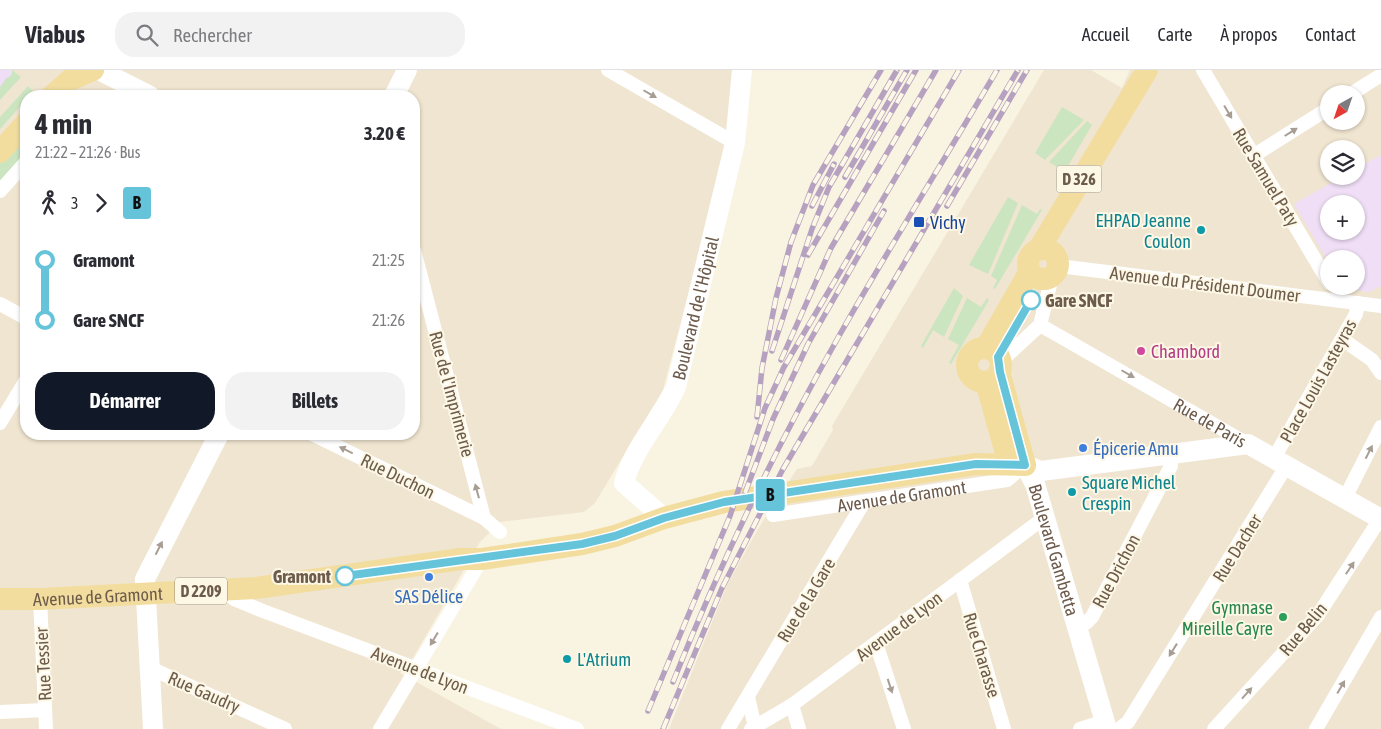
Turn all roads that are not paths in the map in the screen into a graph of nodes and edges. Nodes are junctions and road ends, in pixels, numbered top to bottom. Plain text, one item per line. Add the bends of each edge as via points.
1 (93, 70) edge
2 (99, 70) edge
3 (407, 70) edge
4 (608, 70) edge
5 (742, 70) edge
6 (1147, 70) edge
7 (1203, 70) edge
8 (68, 73) edge
9 (1381, 75) edge
10 (1365, 85) edge
11 (44, 90) edge
12 (56, 90) edge
13 (138, 90) edge
14 (397, 90) edge
15 (20, 112) edge
16 (1320, 114) edge
17 (20, 130) edge
18 (0, 134) edge
19 (735, 142) junction
20 (0, 152) edge
21 (1253, 156) junction
22 (20, 169) edge
23 (0, 191) edge
24 (1045, 266) junction
25 (1320, 268) edge
26 (420, 273) edge
27 (1336, 295) edge
28 (1339, 301) junction
29 (1358, 303) junction
30 (0, 304) edge
31 (1381, 306) edge
32 (20, 315) edge
33 (1040, 325) junction
34 (1342, 339) junction
35 (993, 363) junction
36 (1381, 373) edge
37 (20, 390) edge
38 (0, 423) edge
39 (1381, 428) edge
40 (216, 440) edge
41 (324, 440) edge
42 (1248, 444) junction
43 (1004, 450) junction
44 (1170, 454) junction
45 (1281, 461) junction
46 (1025, 465) junction
47 (904, 476) junction
48 (1345, 498) junction
49 (864, 502) junction
50 (773, 515) dead end
51 (484, 518) junction
52 (664, 518) junction
53 (1044, 518) junction
54 (1381, 519) edge
55 (500, 532) dead end
56 (482, 559) junction
57 (960, 580) junction
58 (256, 588) junction
59 (222, 589) junction
60 (145, 594) junction
61 (0, 599) edge
62 (40, 599) junction
63 (263, 612) junction
64 (1381, 617) edge
65 (1076, 626) junction
66 (876, 643) junction
67 (150, 668) junction
68 (416, 669) junction
69 (748, 697) junction
70 (792, 705) junction
71 (45, 710) junction
72 (0, 712) edge
73 (1110, 726) edge
74 (753, 728) edge
75 (46, 729) edge
76 (153, 729) edge
77 (285, 729) edge
78 (380, 729) edge
79 (577, 729) edge
80 (728, 729) edge
81 (799, 729) edge
82 (904, 729) edge
83 (1004, 729) edge
84 (1080, 729) edge
85 (1214, 729) edge
86 (1316, 729) edge

1 - 8 main road
2 - 13 street
3 - 14 street
4 -> 19 street
5 - 19 street, Boulevard de l'Hôpital
6 - 24 main road, D 326 via 1050,228
7 -> 21 street, Rue Samuel Paty
8 - 11 main road
8 - 12 main road
9 - 10 street
15 - 18 main road
21 -> 16 street
17 - 20 main road
19 - 52 street, Boulevard de l'Hôpital via 676,387 628,467 624,483
21 - 25 street, Rue Samuel Paty
22 - 23 street
24 - 28 street, Avenue du Président Doumer
24 - 33 street
24 - 35 main road
51 -> 26 street, Rue de l'Imprimerie
27 - 28 street, Rue Samuel Paty
28 - 29 street, Avenue du Président Doumer
29 - 31 street, Avenue du Président Doumer
29 - 34 street, Place Louis Lasteyras via 1356,314
30 - 32 street
33 - 35 street
33 -> 42 street, Rue de Paris
34 - 36 street via 1372,360
34 - 45 street, Place Louis Lasteyras
35 - 43 main road
35 - 46 main road, Boulevard Gambetta
37 - 38 street
48 -> 39 street
60 -> 40 street via 149,570
51 -> 41 street, Rue Duchon
42 - 44 street, Avenue de Gramont
42 - 45 street, Rue de Paris
43 - 46 main road
43 - 47 main road, Avenue de Gramont / D 2209 via 963,450
44 - 46 street, Avenue de Gramont via 1041,471
44 - 65 street, Rue Drichon via 1171,466 1092,617
45 - 48 street, Rue de Paris
45 -> 73 street, Rue Dacher via 1133,714
46 - 47 main road, Avenue de Gramont / D 2209 via 976,464
46 - 49 street, Avenue de Gramont via 1007,480
46 - 53 street, Boulevard Gambetta via 1035,484
47 - 52 main road, Avenue de Gramont / D 2209 via 724,502
48 - 54 street, Rue de Paris
49 - 50 street, Avenue de Gramont
49 - 69 street, Rue de la Gare
51 - 55 street
52 - 56 main road, Avenue de Gramont / D 2209 via 582,544
53 - 57 street, Avenue de Lyon
53 - 65 street, Boulevard Gambetta
85 -> 54 street, Rue Belin via 1318,615
56 - 58 main road, Avenue de Gramont / D 2209 via 461,558
56 -> 68 street
57 - 66 street, Avenue de Lyon
57 - 83 street, Rue Charasse
58 - 59 main road, Avenue de Gramont / D 2209
58 - 63 street
59 - 60 main road, Avenue de Gramont / D 2209
59 - 63 street, Avenue de Lyon via 234,599
60 - 62 main road, Avenue de Gramont / D 2209
60 - 67 street
61 - 62 main road, Avenue de Gramont / D 2209
62 - 71 street, Rue Tessier
63 - 68 street, Avenue de Lyon
86 -> 64 street
65 - 73 street, Boulevard Gambetta
66 - 70 street, Avenue de Lyon
66 -> 82 street
67 - 76 street
67 - 77 street, Rue Gaudry
68 - 78 street
68 - 79 street, Avenue de Lyon
69 - 74 street
69 - 80 street, Rue de la Gare
70 - 74 street, Avenue de Lyon
70 - 81 street
71 - 72 street
71 - 75 street, Rue Tessier
73 - 84 street

